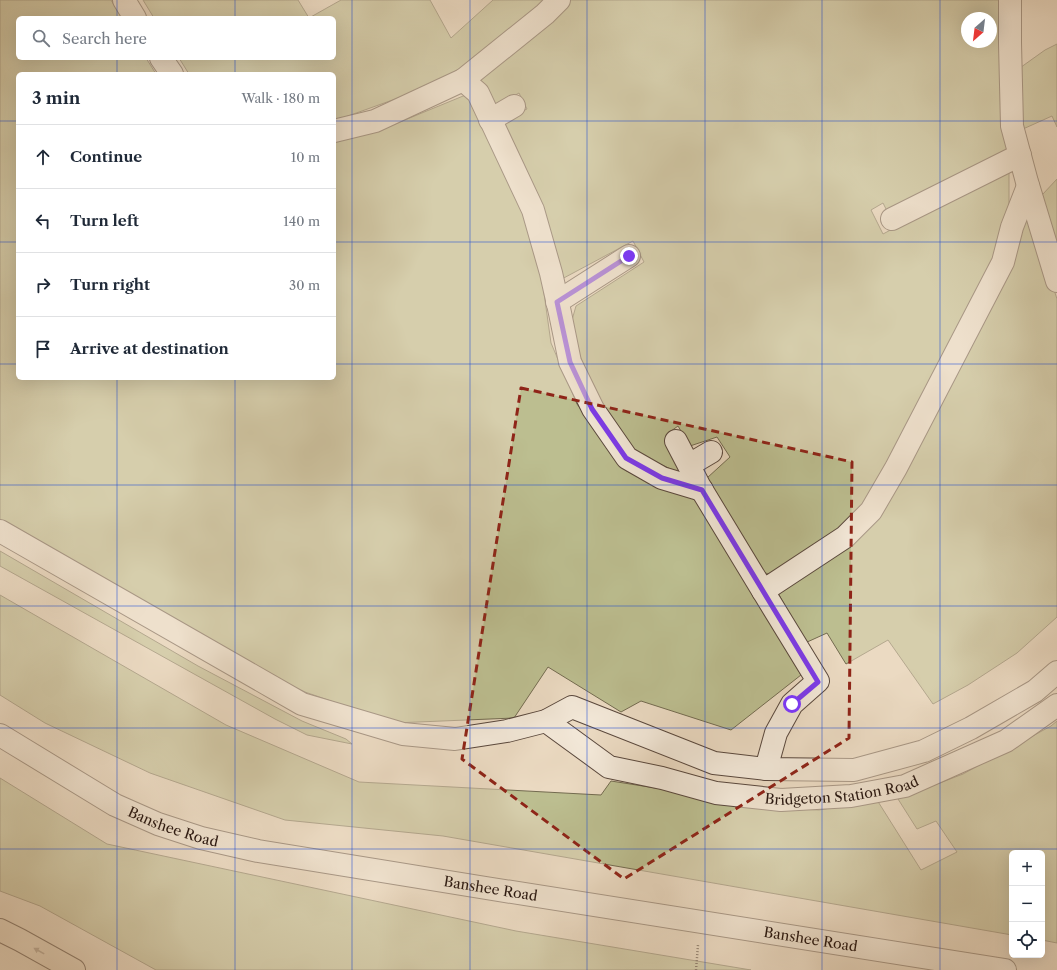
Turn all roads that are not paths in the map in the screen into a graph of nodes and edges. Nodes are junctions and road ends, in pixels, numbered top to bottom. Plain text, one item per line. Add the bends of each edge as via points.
1 (124, 0) edge
2 (559, 0) edge
3 (1010, 0) edge
4 (134, 16) edge
5 (162, 60) edge
6 (171, 72) edge
7 (463, 80) junction
8 (514, 106) dead end
9 (490, 120) junction
10 (336, 131) edge
11 (1020, 155) junction
12 (1028, 186) junction
13 (892, 219) dead end
14 (629, 256) dead end
15 (1057, 281) edge
16 (557, 302) junction
17 (676, 441) dead end
18 (711, 452) dead end
19 (689, 465) junction
20 (702, 490) junction
21 (0, 531) edge
22 (763, 591) junction
23 (1057, 672) edge
24 (1057, 705) edge
25 (546, 721) junction
26 (0, 735) edge
27 (766, 769) junction
28 (0, 930) edge
29 (74, 970) edge
30 (1005, 970) edge

1 - 4 street
2 - 7 street
3 - 11 street via 1012,126
5 - 6 street
7 - 9 street via 478,93
7 - 10 street via 375,121
8 - 9 street
9 - 16 street via 533,210
11 - 12 street
11 - 13 street
12 - 15 street
12 - 22 street via 1012,227 1003,262 896,468 871,510 845,537
14 - 16 street
16 - 20 street via 570,362 592,409 626,458 662,478
17 - 19 street
18 - 19 street
19 - 20 street
20 - 22 street
21 - 25 street via 302,704 403,734 455,739 507,731
22 - 27 street via 818,682 792,704 776,733
23 - 27 street via 1035,691 971,728 924,751 854,770
24 - 25 street, Bridgeton Station Road via 1006,740 905,786 851,796 781,800 716,793 609,767
25 - 27 street via 572,707 714,763
26 - 30 street, Banshee Road via 115,805 158,824 201,838 273,853 486,888
29 -> 28 highway

